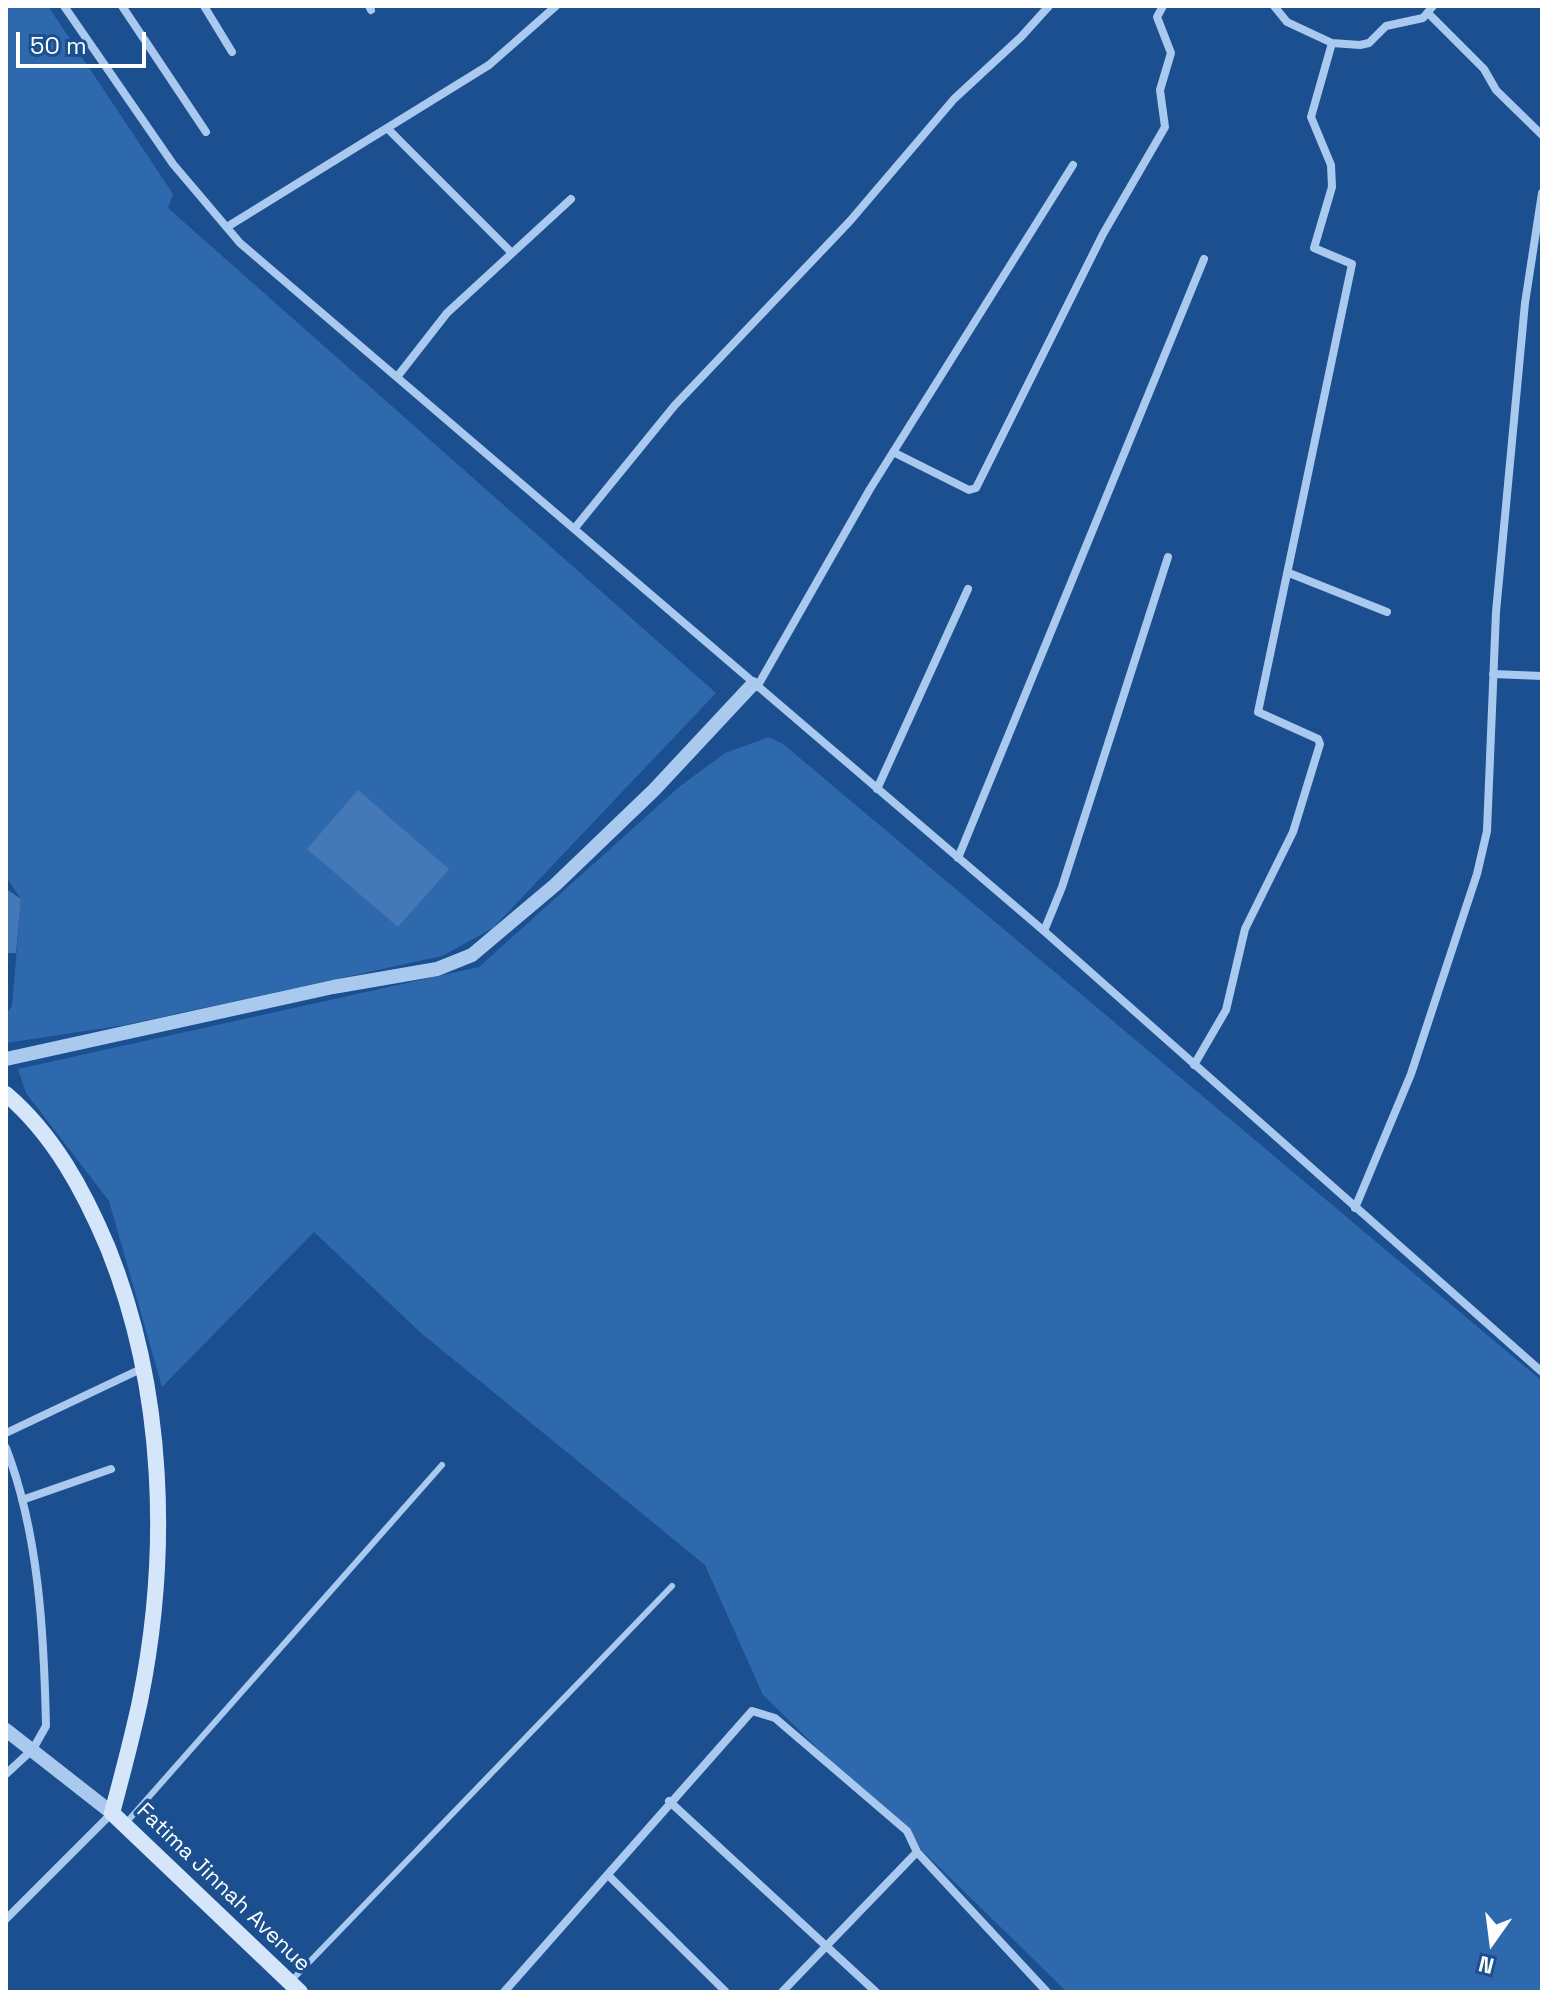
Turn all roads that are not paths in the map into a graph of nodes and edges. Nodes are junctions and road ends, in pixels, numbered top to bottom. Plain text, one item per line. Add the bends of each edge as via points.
1 (64, 6) edge
2 (122, 6) edge
3 (204, 6) edge
4 (556, 6) edge
5 (1049, 6) edge
6 (1163, 6) edge
7 (1274, 6) edge
8 (1430, 10) edge
9 (1332, 43) junction
10 (232, 52) dead end
11 (387, 128) junction
12 (206, 132) dead end
13 (1542, 135) edge
14 (1073, 165) dead end
15 (1542, 193) edge
16 (571, 199) dead end
17 (227, 227) junction
18 (511, 252) junction
19 (1204, 259) dead end
20 (397, 377) junction
21 (893, 452) junction
22 (574, 529) junction
23 (1168, 557) dead end
24 (1289, 573) junction
25 (968, 589) dead end
26 (1387, 612) dead end
27 (1493, 674) junction
28 (1542, 676) edge
29 (755, 686) junction
30 (877, 789) junction
31 (958, 858) junction
32 (1044, 931) junction
33 (6, 1059) edge
34 (1194, 1065) junction
35 (6, 1094) edge
36 (1355, 1208) junction
37 (145, 1367) junction
38 (1542, 1372) edge
39 (6, 1433) edge
40 (6, 1448) edge
41 (442, 1465) dead end
42 (111, 1469) dead end
43 (22, 1500) junction
44 (672, 1586) dead end
45 (6, 1730) edge
46 (33, 1749) junction
47 (6, 1774) edge
48 (669, 1801) junction
49 (112, 1813) junction
50 (125, 1824) junction
51 (917, 1852) junction
52 (608, 1875) junction
53 (6, 1919) edge
54 (827, 1944) junction
55 (294, 1987) edge
56 (504, 1992) edge
57 (726, 1992) edge
58 (782, 1992) edge
59 (876, 1992) edge
60 (1047, 1992) edge

1 - 17 street via 173,164
2 - 12 street
3 - 10 street
4 - 11 street via 489,65
5 - 22 street via 954,99 850,221 675,405
6 - 21 street via 1157,17 1171,53 1160,90 1165,127 1103,234 976,488 969,490
7 - 9 street via 1287,22
8 - 9 street via 1423,18 1386,26 1369,43
8 - 13 street via 1484,69 1496,90
9 - 24 street via 1311,117 1331,165 1332,187 1314,248 1352,264
11 - 17 street
11 - 18 street
14 - 21 street
15 - 27 street via 1525,303
16 - 18 street
17 - 20 street
18 - 20 street via 447,313
19 - 31 street
20 - 22 street
21 - 29 street
22 - 29 street
23 - 32 street
24 - 26 street
24 - 34 street via 1258,712 1320,744 1293,832 1245,929 1229,1002
25 - 30 street
27 - 28 street
27 - 36 street via 1487,831 1477,874 1411,1074
29 - 30 street
29 - 33 street via 555,885 472,955 437,969
30 - 31 street
31 - 32 street
32 - 34 street
34 - 36 street
35 - 37 main road, Fatima Jinnah Avenue via 30,1115 86,1194 119,1277
36 - 38 street
37 - 39 street
37 - 49 main road, Fatima Jinnah Avenue via 157,1526 152,1618 140,1700
40 - 43 street
41 - 50 lane
42 - 43 street
43 - 46 street via 46,1702 46,1726
44 - 55 lane
45 - 46 street
46 - 47 street
46 - 49 street
48 - 51 street via 752,1711 764,1712 907,1831
48 - 52 street
48 - 54 street
49 - 50 main road, Fatima Jinnah Avenue
49 - 53 street
50 - 55 main road, Fatima Jinnah Avenue
51 - 54 street
51 - 60 street
52 - 56 street
52 - 57 street
54 - 58 street
54 - 59 street

